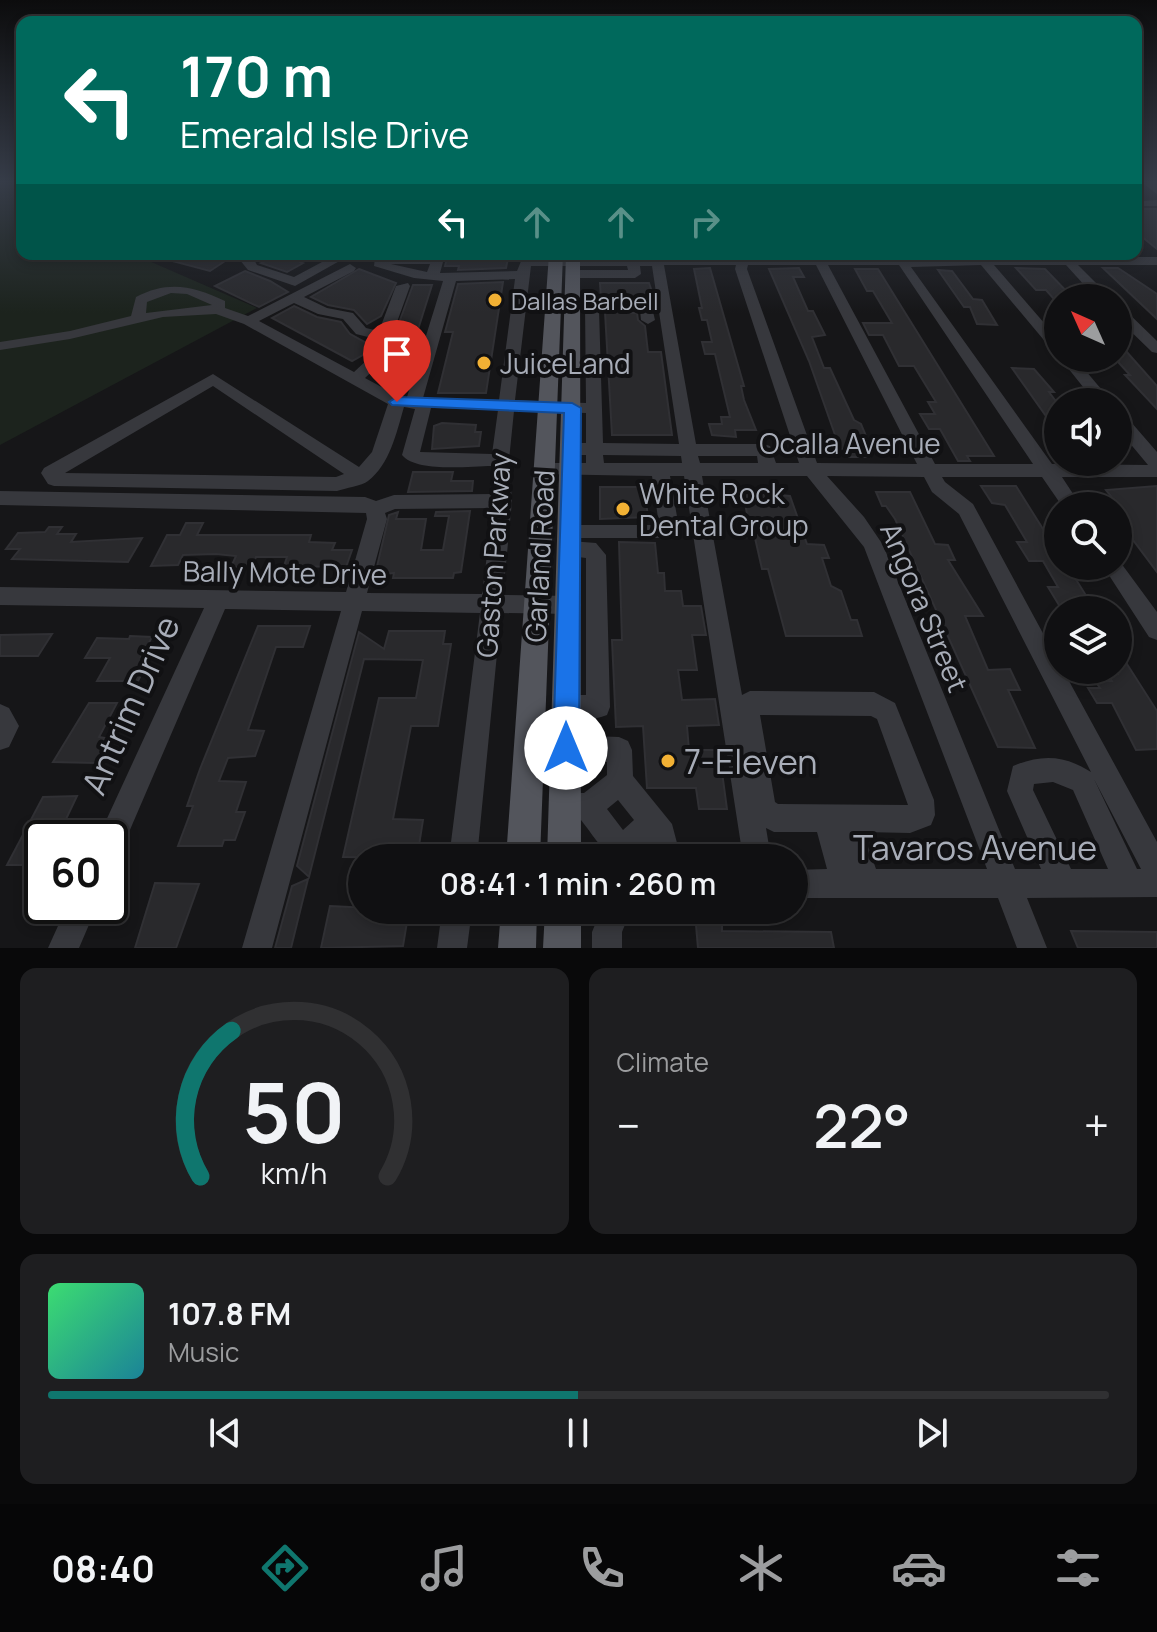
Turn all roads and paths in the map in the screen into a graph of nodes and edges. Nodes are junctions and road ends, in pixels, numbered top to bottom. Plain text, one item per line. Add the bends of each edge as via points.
1 (248, 260) edge
2 (648, 260) edge
3 (664, 260) edge
4 (744, 260) edge
5 (801, 260) edge
6 (849, 260) edge
7 (906, 260) edge
8 (990, 260) edge
9 (1070, 260) edge
10 (348, 261) edge
11 (566, 261) edge
12 (820, 261) junction
13 (527, 264) edge
14 (600, 266) edge
15 (432, 277) dead end
16 (451, 277) junction
17 (1090, 284) edge
18 (403, 286) dead end
19 (293, 297) junction
20 (586, 305) junction
21 (217, 310) junction
22 (138, 318) junction
23 (648, 320) dead end
24 (249, 321) junction
25 (582, 325) junction
26 (1132, 325) edge
27 (1044, 330) edge
28 (384, 336) junction
29 (0, 346) edge
30 (1157, 349) edge
31 (572, 355) junction
32 (592, 356) junction
33 (1079, 372) edge
34 (355, 379) junction
35 (1092, 388) edge
36 (411, 404) junction
37 (507, 406) junction
38 (583, 408) junction
39 (546, 409) junction
40 (1132, 435) edge
41 (584, 459) junction
42 (689, 459) junction
43 (500, 460) junction
44 (1157, 464) edge
45 (1044, 467) edge
46 (544, 469) junction
47 (660, 470) junction
48 (811, 470) junction
49 (929, 471) junction
50 (1044, 471) edge
51 (1132, 471) edge
52 (1157, 471) edge
53 (361, 477) junction
54 (0, 498) edge
55 (503, 501) junction
56 (375, 509) junction
57 (570, 541) junction
58 (1123, 580) edge
59 (596, 587) junction
60 (0, 596) edge
61 (219, 599) junction
62 (354, 602) junction
63 (492, 602) junction
64 (537, 604) junction
65 (570, 608) junction
66 (1157, 630) edge
67 (597, 633) junction
68 (583, 669) junction
69 (566, 707) junction
70 (0, 716) edge
71 (0, 738) edge
72 (566, 748) junction
73 (620, 781) junction
74 (576, 807) junction
75 (838, 819) junction
76 (120, 820) edge
77 (652, 822) junction
78 (465, 844) edge
79 (524, 844) edge
80 (567, 844) edge
81 (617, 844) edge
82 (635, 844) edge
83 (664, 844) edge
84 (755, 844) edge
85 (1157, 871) edge
86 (1062, 882) junction
87 (1143, 883) edge
88 (808, 884) edge
89 (855, 884) junction
90 (1007, 885) junction
91 (74, 924) edge
92 (455, 924) edge
93 (518, 924) edge
94 (563, 924) edge
95 (610, 924) edge
96 (63, 948) edge
97 (257, 948) edge
98 (452, 948) edge
99 (517, 948) edge
100 (562, 948) edge
101 (607, 948) edge
102 (1032, 948) edge

1 - 10 street via 252,267 295,282
2 - 14 street via 633,261 635,274
3 - 42 street
4 - 48 street, Angora Street via 741,269
5 - 12 street
6 - 12 street
7 - 45 street via 905,267
8 - 27 street
9 - 17 street
10 - 19 street
11 - 13 street
11 - 14 street
11 - 20 main road, Garland Road
11 - 39 main road, Garland Road
12 - 49 street
13 - 16 street
13 - 37 street, Gaston Parkway
14 - 20 street
15 - 16 street
16 - 36 street
18 - 28 street
19 - 24 street
19 - 28 street via 348,316 361,331
20 - 23 street via 646,306
20 - 25 main road, Garland Road
21 - 22 street
21 - 22 street via 220,304 192,289 170,288 141,300
21 - 24 street
22 - 29 street
24 - 34 street
25 - 31 main road, Garland Road
25 - 32 street
26 - 30 street
28 - 34 street via 375,361
31 - 32 street
31 - 38 main road, Garland Road
32 - 38 street
33 - 35 street
34 - 36 street
36 - 37 street
36 - 43 street via 411,455 420,460
36 - 53 street via 378,462
37 - 39 street
37 - 43 street, Gaston Parkway
38 - 39 street
38 - 41 main road, Garland Road
39 - 46 main road, Garland Road
40 - 44 street
41 - 42 street
41 - 46 street, Ocalla Avenue
41 - 47 street, Ocalla Avenue
41 - 57 main road, Garland Road
42 - 47 street, Ocalla Avenue
42 - 48 street, Ocalla Avenue
42 - 84 street
43 - 55 street, Gaston Parkway
46 - 64 main road, Garland Road
47 - 57 street via 666,533
48 - 49 street, Ocalla Avenue
48 - 90 street, Angora Street via 847,507 873,545
49 - 50 street, Ocalla Avenue
49 - 85 street via 938,487 966,509
51 - 52 street, Ocalla Avenue
53 - 53 street via 337,484 54,479 50,473 213,379
54 - 56 street via 365,504
55 - 56 street via 394,502
55 - 63 street, Gaston Parkway
56 - 62 street via 377,519
57 - 59 street via 596,555
57 - 65 main road, Garland Road
58 - 66 street
59 - 65 street
59 - 67 street
60 - 61 street, Bally Mote Drive
61 - 62 street, Bally Mote Drive
61 - 76 street, Antrim Drive
62 - 63 street, Bally Mote Drive
62 - 97 street
63 - 64 street, Bally Mote Drive
63 - 78 street, Gaston Parkway
64 - 65 street, Bally Mote Drive
64 - 79 main road, Garland Road
65 - 67 street
65 - 68 main road, Garland Road
67 - 68 street
68 - 69 main road, Garland Road
68 - 69 street via 598,716
69 - 72 main road, Garland Road
70 - 71 street via 7,726
72 - 73 street via 619,750
72 - 74 main road, Garland Road
73 - 74 street
73 - 77 street
74 - 80 main road, Garland Road
74 - 81 street
75 - 75 street via 774,818 763,810 747,712 750,703 874,704 886,711 921,800 921,815
75 - 89 street via 831,831
77 - 82 street
77 - 83 street
86 - 87 street, Tavaros Avenue
86 - 87 street via 1020,791 1022,775 1042,767 1068,771 1082,781
86 - 90 street, Tavaros Avenue
88 - 89 street, Tavaros Avenue
89 - 90 street, Tavaros Avenue
90 - 102 street, Angora Street
91 - 96 street
92 - 98 street
93 - 99 main road
94 - 100 main road
95 - 101 street

